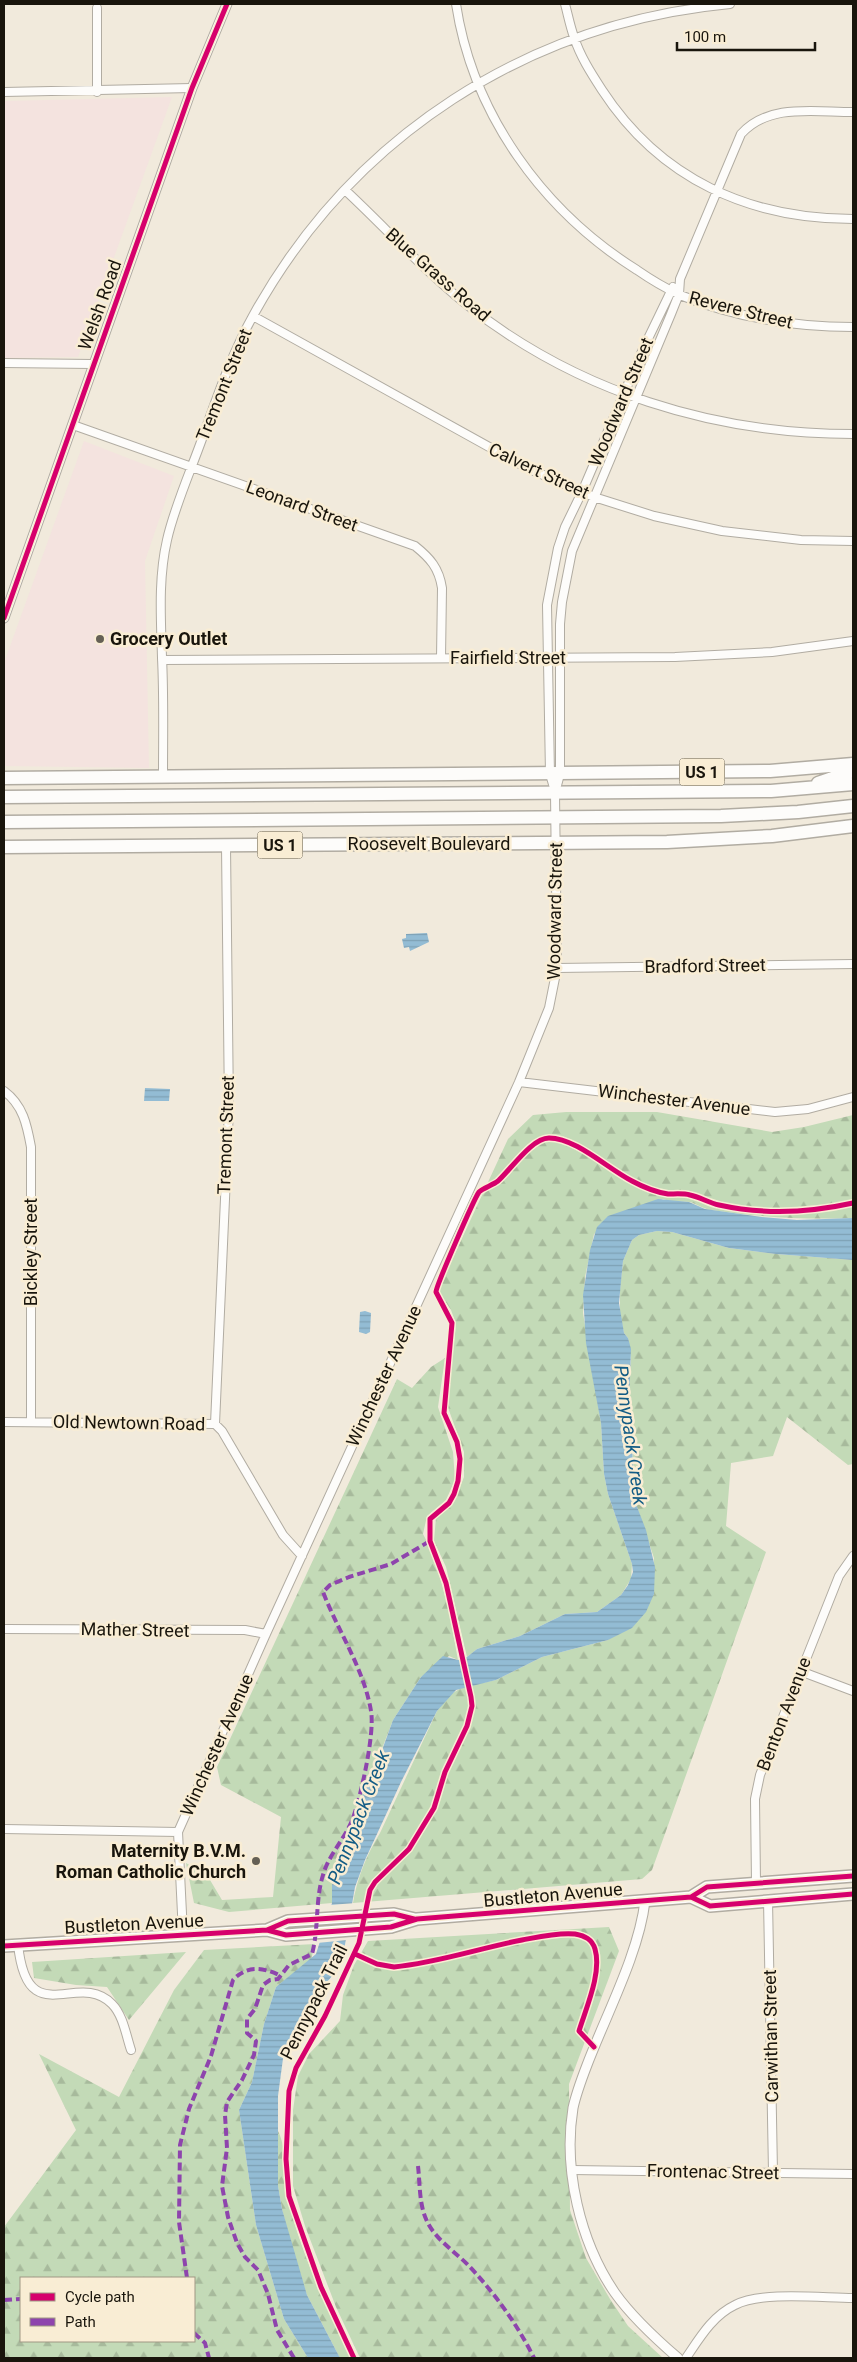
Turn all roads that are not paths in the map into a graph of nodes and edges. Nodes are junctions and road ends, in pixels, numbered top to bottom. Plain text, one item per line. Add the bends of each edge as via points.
1 (227, 4) edge
2 (456, 4) edge
3 (565, 4) edge
4 (730, 4) edge
5 (98, 8) dead end
6 (664, 8) edge
7 (574, 38) junction
8 (477, 83) junction
9 (192, 88) junction
10 (4, 92) edge
11 (97, 92) junction
12 (853, 112) edge
13 (345, 190) junction
14 (715, 192) junction
15 (853, 219) edge
16 (680, 279) junction
17 (670, 290) junction
18 (679, 294) junction
19 (253, 316) junction
20 (853, 327) edge
21 (4, 363) edge
22 (93, 364) junction
23 (624, 394) junction
24 (636, 398) junction
25 (73, 424) junction
26 (853, 434) edge
27 (192, 466) junction
28 (582, 492) junction
29 (594, 496) junction
30 (853, 541) edge
31 (4, 618) edge
32 (853, 641) edge
33 (441, 658) junction
34 (549, 658) junction
35 (559, 658) junction
36 (162, 660) junction
37 (853, 764) edge
38 (853, 771) edge
39 (555, 774) junction
40 (163, 776) junction
41 (4, 778) edge
42 (853, 784) edge
43 (797, 790) junction
44 (556, 793) junction
45 (4, 797) edge
46 (853, 806) edge
47 (556, 818) junction
48 (4, 822) edge
49 (853, 826) edge
50 (556, 843) junction
51 (226, 846) junction
52 (4, 847) edge
53 (853, 964) edge
54 (557, 968) junction
55 (519, 1082) junction
56 (4, 1091) edge
57 (853, 1097) edge
58 (4, 1422) edge
59 (31, 1422) junction
60 (215, 1424) junction
61 (302, 1556) junction
62 (853, 1556) edge
63 (4, 1629) edge
64 (266, 1634) junction
65 (800, 1671) junction
66 (853, 1691) edge
67 (4, 1829) edge
68 (178, 1832) junction
69 (853, 1876) edge
70 (756, 1883) junction
71 (853, 1894) edge
72 (691, 1897) junction
73 (768, 1900) junction
74 (645, 1901) junction
75 (417, 1919) junction
76 (267, 1930) junction
77 (183, 1934) junction
78 (18, 1944) junction
79 (4, 1946) edge
80 (131, 2050) dead end
81 (572, 2170) junction
82 (774, 2172) junction
83 (853, 2174) edge
84 (853, 2298) edge
85 (678, 2358) edge
86 (686, 2358) edge

1 - 9 street, Welsh Road
2 - 8 street, Revere Street via 465,48
3 - 7 street
4 - 6 street, Tremont Street
5 - 11 street
6 - 7 street, Tremont Street
7 - 8 street, Tremont Street
7 - 14 street via 595,80 631,128 662,157
8 - 13 street, Tremont Street via 401,137
8 - 17 street, Revere Street via 500,130 553,202 604,248
9 - 11 street
9 - 22 street, Welsh Road
10 - 11 street
12 - 14 street, Woodward Street via 773,113 764,116 747,127 737,141
13 - 19 street, Tremont Street via 306,236
13 - 23 street, Blue Grass Road via 466,304 565,368
14 - 15 street via 789,215
14 - 16 street, Woodward Street
16 - 17 street, Woodward Street
16 - 18 street, Woodward Street
17 - 18 street, Revere Street
17 - 23 street, Woodward Street
18 - 20 street, Revere Street via 768,320
18 - 24 street, Woodward Street
19 - 27 street, Tremont Street
19 - 28 street, Calvert Street via 527,468
21 - 22 street
22 - 25 street, Welsh Road
23 - 24 street, Blue Grass Road
23 - 28 street, Woodward Street
24 - 26 street, Blue Grass Road via 734,425 788,432
24 - 29 street, Woodward Street
25 - 27 street, Leonard Street
25 - 31 street, Welsh Road
27 - 33 street, Leonard Street via 415,546 428,556 436,566 442,588
27 - 36 street, Tremont Street via 166,540 160,607
28 - 29 street, Calvert Street
28 - 34 street, Woodward Street via 565,527 552,576 547,605
29 - 30 street, Calvert Street via 654,516 722,532 792,540
29 - 35 street, Woodward Street via 566,574
32 - 35 street, Fairfield Street via 763,652
33 - 34 street, Fairfield Street
33 - 36 street, Fairfield Street
34 - 35 street, Fairfield Street
34 - 39 street, Woodward Street
35 - 39 street, Woodward Street
36 - 40 street, Tremont Street
37 - 39 highway, US 1 via 770,771
38 - 43 highway
39 - 40 highway, US 1
39 - 44 street, Woodward Street
40 - 41 highway, US 1
42 - 43 highway, US 1
43 - 44 highway, US 1
44 - 45 highway, US 1
44 - 47 street, Woodward Street
46 - 47 highway, Roosevelt Boulevard / US 1 via 747,816
47 - 48 highway, Roosevelt Boulevard / US 1
47 - 50 street, Woodward Street
49 - 50 highway, Roosevelt Boulevard / US 1 via 721,840
50 - 51 highway, Roosevelt Boulevard / US 1
50 - 54 street, Woodward Street
51 - 52 highway, Roosevelt Boulevard / US 1
51 - 60 street, Tremont Street via 229,1109
53 - 54 street, Bradford Street
54 - 55 street, Woodward Street via 549,1008
55 - 57 street, Winchester Avenue via 775,1112
55 - 61 street, Winchester Avenue
56 - 59 street, Bickley Street via 15,1099 27,1122 31,1147
58 - 59 street, Old Newtown Road
59 - 60 street, Old Newtown Road
60 - 61 street, Old Newtown Road via 283,1535
61 - 64 street, Winchester Avenue
62 - 65 street, Benton Avenue via 839,1576
63 - 64 street, Mather Street via 245,1630
64 - 68 street, Winchester Avenue
65 - 66 street
65 - 70 street, Benton Avenue via 760,1774 755,1799
67 - 68 street
68 - 77 street, Winchester Avenue
69 - 70 main road, Bustleton Avenue
70 - 72 main road, Bustleton Avenue via 707,1887
71 - 73 main road, Bustleton Avenue
72 - 73 main road, Bustleton Avenue via 710,1906
72 - 74 main road, Bustleton Avenue
73 - 82 street, Carwithan Street
74 - 75 main road, Bustleton Avenue
74 - 81 street via 641,1929 573,2108
75 - 76 main road, Bustleton Avenue via 392,1927 286,1935
75 - 76 main road, Bustleton Avenue via 394,1914 288,1921
76 - 77 main road, Bustleton Avenue
77 - 78 main road, Bustleton Avenue
78 - 79 main road, Bustleton Avenue
78 - 80 street via 22,1972 33,1988 51,1996 89,1994 105,1998 120,2015
81 - 82 street, Frontenac Street
81 - 85 street via 578,2209 601,2270 637,2318
82 - 83 street, Frontenac Street
84 - 86 street via 750,2299 734,2305 709,2325

